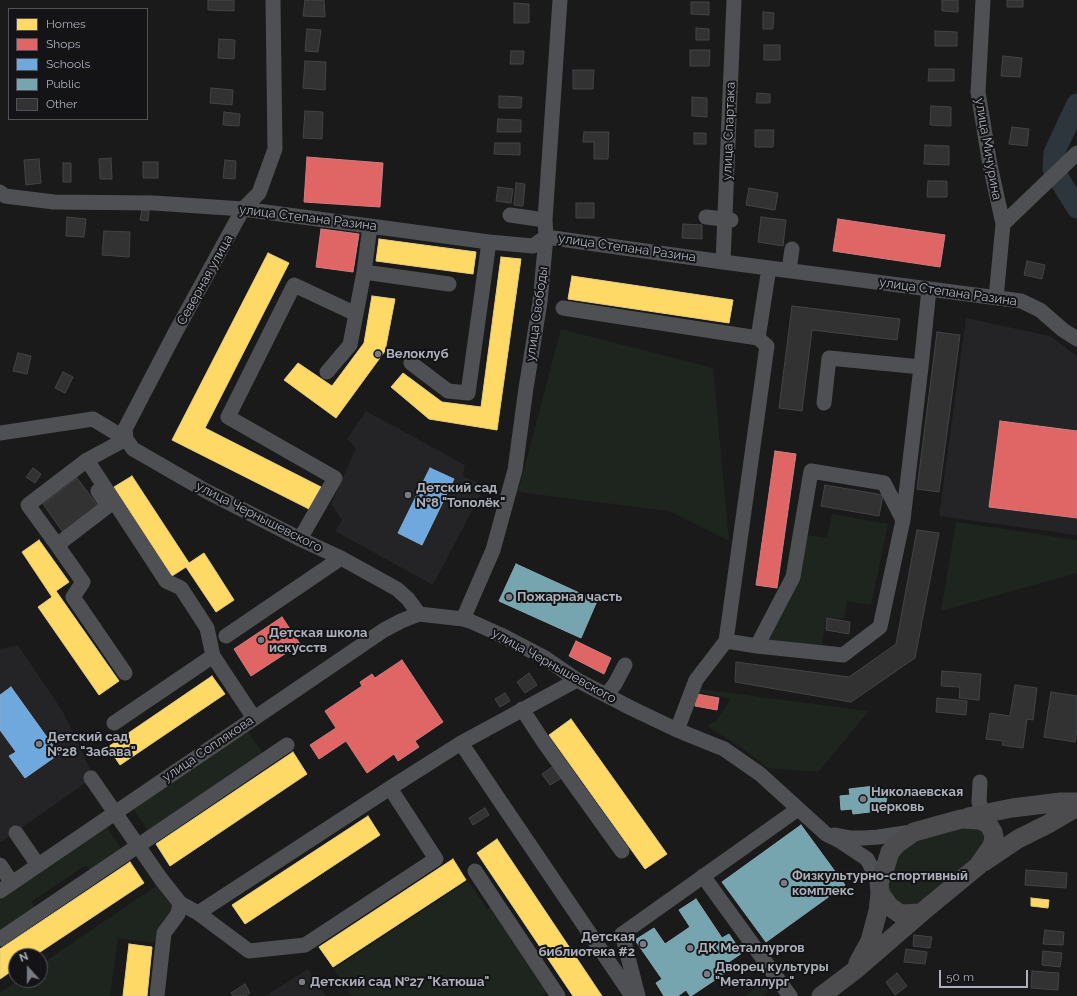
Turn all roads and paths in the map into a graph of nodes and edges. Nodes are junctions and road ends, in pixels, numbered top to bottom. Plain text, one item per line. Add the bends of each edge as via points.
1 (273, 0) edge
2 (560, 0) edge
3 (734, 0) edge
4 (983, 0) edge
5 (1072, 158) edge
6 (0, 192) edge
7 (243, 209) junction
8 (510, 215) dead end
9 (706, 217) dead end
10 (728, 219) junction
11 (545, 220) junction
12 (1003, 224) junction
13 (370, 226) junction
14 (546, 237) junction
15 (489, 242) junction
16 (792, 249) dead end
17 (723, 262) junction
18 (769, 268) junction
19 (789, 270) junction
20 (364, 272) junction
21 (449, 284) dead end
22 (929, 289) junction
23 (996, 298) junction
24 (563, 308) dead end
25 (356, 314) junction
26 (758, 338) junction
27 (1077, 339) edge
28 (411, 363) dead end
29 (921, 367) junction
30 (327, 372) dead end
31 (824, 403) dead end
32 (0, 433) edge
33 (126, 439) junction
34 (84, 463) junction
35 (903, 520) junction
36 (300, 539) junction
37 (57, 545) junction
38 (341, 558) junction
39 (419, 614) junction
40 (463, 619) junction
41 (226, 636) dead end
42 (726, 641) junction
43 (757, 646) junction
44 (213, 656) junction
45 (625, 665) dead end
46 (125, 673) dead end
47 (577, 680) junction
48 (606, 695) junction
49 (522, 709) junction
50 (254, 718) junction
51 (114, 723) dead end
52 (677, 730) junction
53 (461, 743) junction
54 (287, 745) dead end
55 (91, 778) dead end
56 (980, 782) dead end
57 (390, 788) junction
58 (1077, 802) edge
59 (1077, 807) edge
60 (798, 809) junction
61 (115, 812) junction
62 (983, 813) junction
63 (961, 819) junction
64 (914, 832) junction
65 (16, 833) dead end
66 (826, 834) junction
67 (138, 846) junction
68 (622, 851) dead end
69 (0, 865) edge
70 (38, 865) junction
71 (978, 866) junction
72 (475, 871) dead end
73 (703, 876) junction
74 (6, 887) edge
75 (879, 887) junction
76 (180, 903) junction
77 (198, 913) junction
78 (921, 913) junction
79 (0, 939) edge
80 (854, 971) junction
81 (553, 994) edge
82 (157, 996) edge
83 (632, 996) edge
84 (638, 996) edge
85 (790, 996) edge
86 (821, 996) edge

1 - 7 street, Северная улица via 275,149 259,193
2 - 11 street, улица Свободы
3 - 10 street, улица Спартака
4 - 12 street, улица Мичурина via 978,92
5 - 12 street
6 - 7 street, улица Степана Разина via 5,196 54,202
7 - 13 street, улица Степана Разина
7 - 33 street, Северная улица via 125,429
8 - 11 street
9 - 10 street
10 - 17 street, улица Спартака
11 - 14 street, улица Свободы
12 - 23 street, улица Мичурина
13 - 15 street, улица Степана Разина
13 - 20 street
14 - 15 street, улица Степана Разина via 533,246
14 - 17 street, улица Степана Разина
14 - 40 street, улица Свободы via 540,302 515,470 493,550
15 - 28 street via 468,393 448,391
16 - 19 street
17 - 18 street, улица Степана Разина
18 - 19 street, улица Степана Разина
18 - 26 street
19 - 22 street, улица Степана Разина
20 - 21 street
20 - 25 street
22 - 23 street, улица Степана Разина
22 - 29 street
23 - 27 street, улица Степана Разина via 1021,301 1040,310
24 - 26 street
25 - 30 street via 350,344
25 - 36 street via 294,285 228,417 334,478
26 - 42 street via 767,346
29 - 31 street via 829,358
29 - 35 street
32 - 33 street, улица Чернышевского via 93,419
33 - 34 street
33 - 36 street, улица Чернышевского via 133,449 206,491
34 - 37 street via 108,506
34 - 37 street via 28,505
34 - 44 street via 166,582 181,588 207,628
35 - 43 street via 880,627 843,655
35 - 43 street via 884,483 812,471 793,577
36 - 38 street, улица Чернышевского
37 - 46 street via 83,582 73,598
38 - 39 street, улица Чернышевского via 397,589
38 - 41 street
39 - 40 street, улица Чернышевского
39 - 50 street, улица Соплякова via 384,630
40 - 47 street, улица Чернышевского via 545,658
42 - 43 street
42 - 52 street via 696,680
44 - 50 street
44 - 51 street
45 - 48 street
47 - 48 street, улица Чернышевского
47 - 49 street
48 - 52 street, улица Чернышевского
49 - 53 street
49 - 68 street
50 - 61 street, улица Соплякова
52 - 60 street, улица Чернышевского via 724,749 760,774
53 - 57 street
53 - 83 street
54 - 67 street
55 - 61 street
56 - 62 street
57 - 77 street
57 - 77 street via 436,859 305,945 249,951
58 - 62 main road
59 - 71 main road via 1018,839
60 - 66 street, улица Чернышевского
60 - 73 street
61 - 67 street
61 - 70 street, улица Соплякова
62 - 63 main road
63 - 64 main road
63 - 71 main road via 980,820 988,824 993,832 992,846
64 - 66 street via 878,838 851,838
64 - 75 main road via 890,852
65 - 70 street
66 - 75 street, улица Чернышевского via 868,858
67 - 76 street
67 - 79 street
69 - 74 street
70 - 74 street, улица Соплякова
71 - 78 main road
72 - 81 street
73 - 84 street via 622,934
73 - 85 street
75 - 78 main road via 889,906 900,914
75 - 80 main road via 878,911 870,940
76 - 77 street
76 - 82 street via 178,914 164,933
78 - 80 main road
80 - 86 main road

